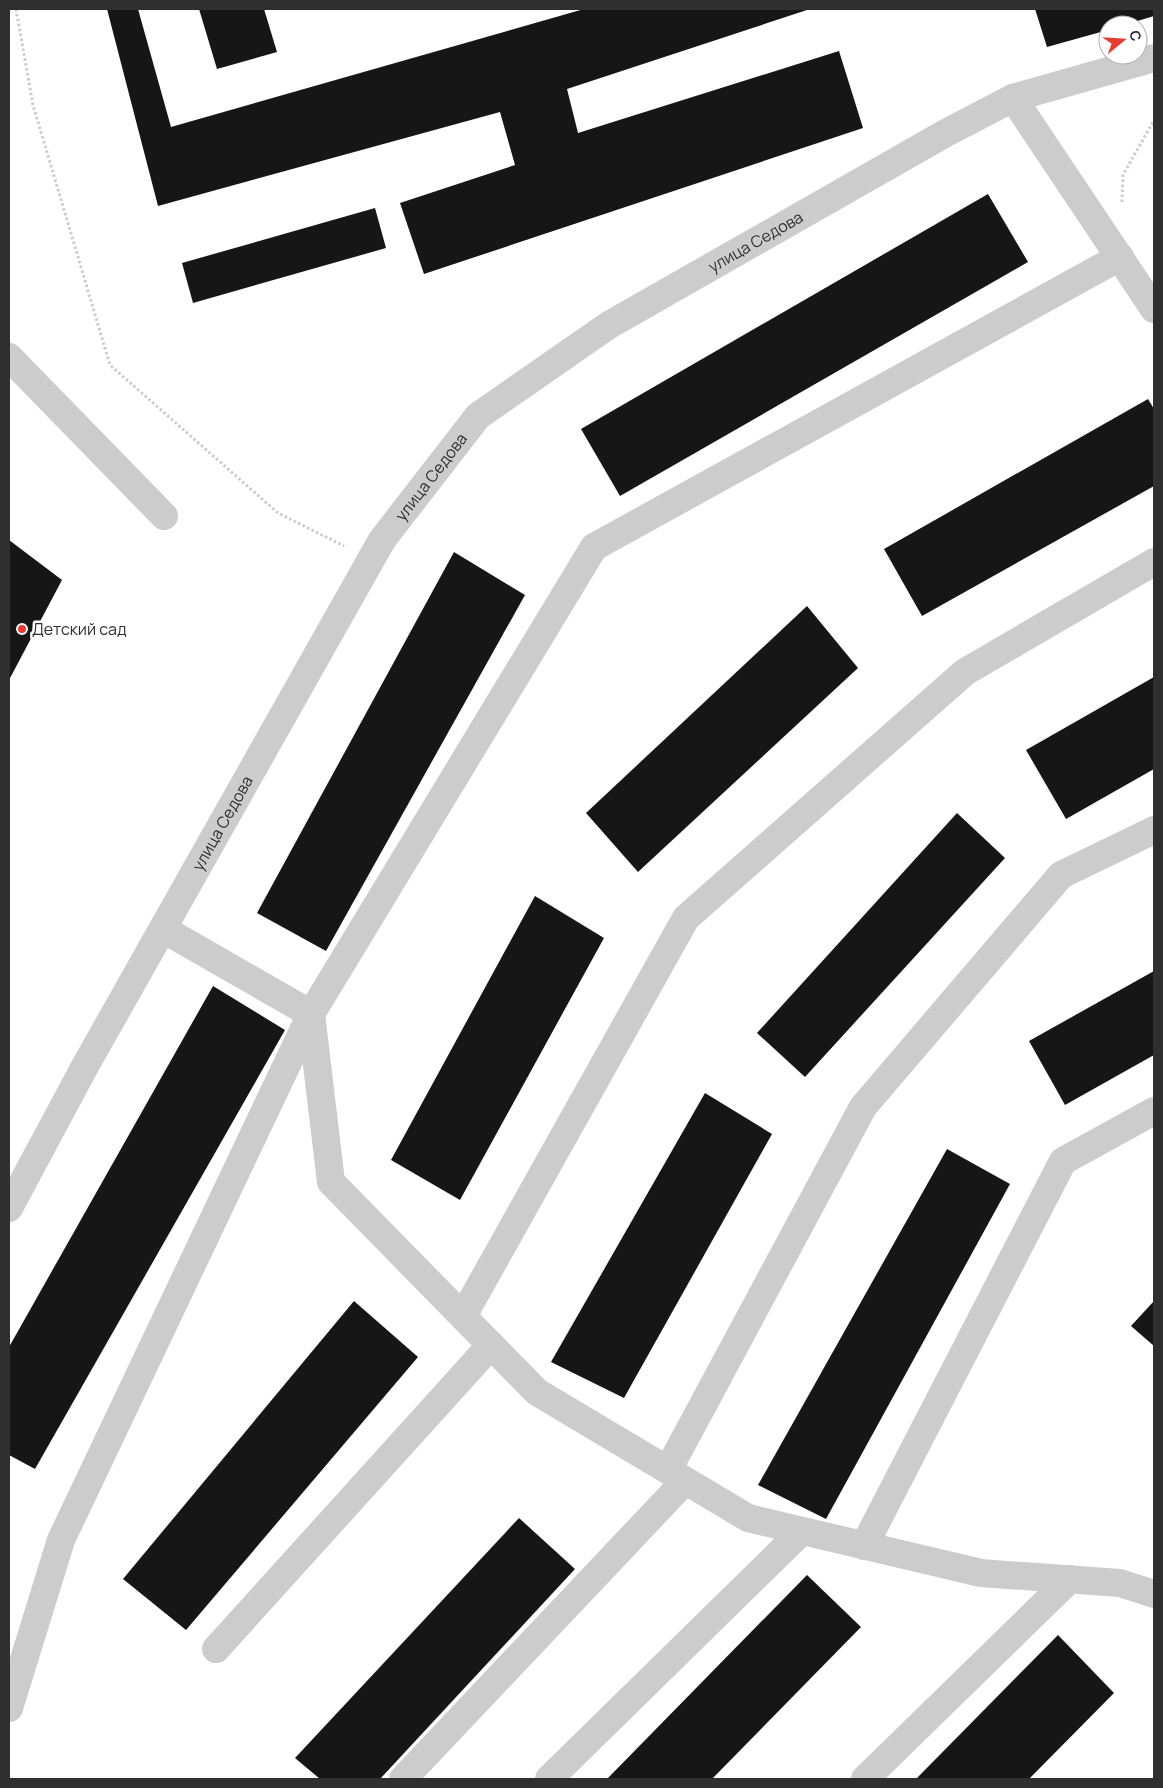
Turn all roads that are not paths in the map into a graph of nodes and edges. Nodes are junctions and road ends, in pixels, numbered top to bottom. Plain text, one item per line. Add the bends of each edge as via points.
1 (1154, 58) edge
2 (1013, 98) junction
3 (1120, 258) junction
4 (1154, 309) edge
5 (9, 356) edge
6 (164, 516) dead end
7 (1154, 562) edge
8 (1154, 830) edge
9 (163, 929) junction
10 (311, 1014) junction
11 (1154, 1111) edge
12 (9, 1208) edge
13 (463, 1316) junction
14 (491, 1345) junction
15 (677, 1475) junction
16 (802, 1531) junction
17 (864, 1546) junction
18 (1070, 1579) junction
19 (1154, 1594) edge
20 (216, 1649) dead end
21 (9, 1708) edge
22 (403, 1779) edge
23 (549, 1779) edge
24 (865, 1779) edge

1 - 2 street, улица Седова
2 - 3 street
2 - 9 street, улица Седова via 610,325 478,416 382,540
3 - 4 street
3 - 10 street via 594,546
5 - 6 street
7 - 13 street via 965,672 686,918
8 - 15 street via 1061,875 863,1108
9 - 10 street
9 - 12 street, улица Седова
10 - 13 street via 331,1182
10 - 21 street via 61,1540
11 - 17 street via 1063,1162
13 - 14 street
14 - 15 street via 537,1392
14 - 20 street
15 - 16 street via 748,1518
15 - 22 street
16 - 17 street
16 - 23 street
17 - 18 street via 981,1573
18 - 19 street via 1120,1583
18 - 24 street

